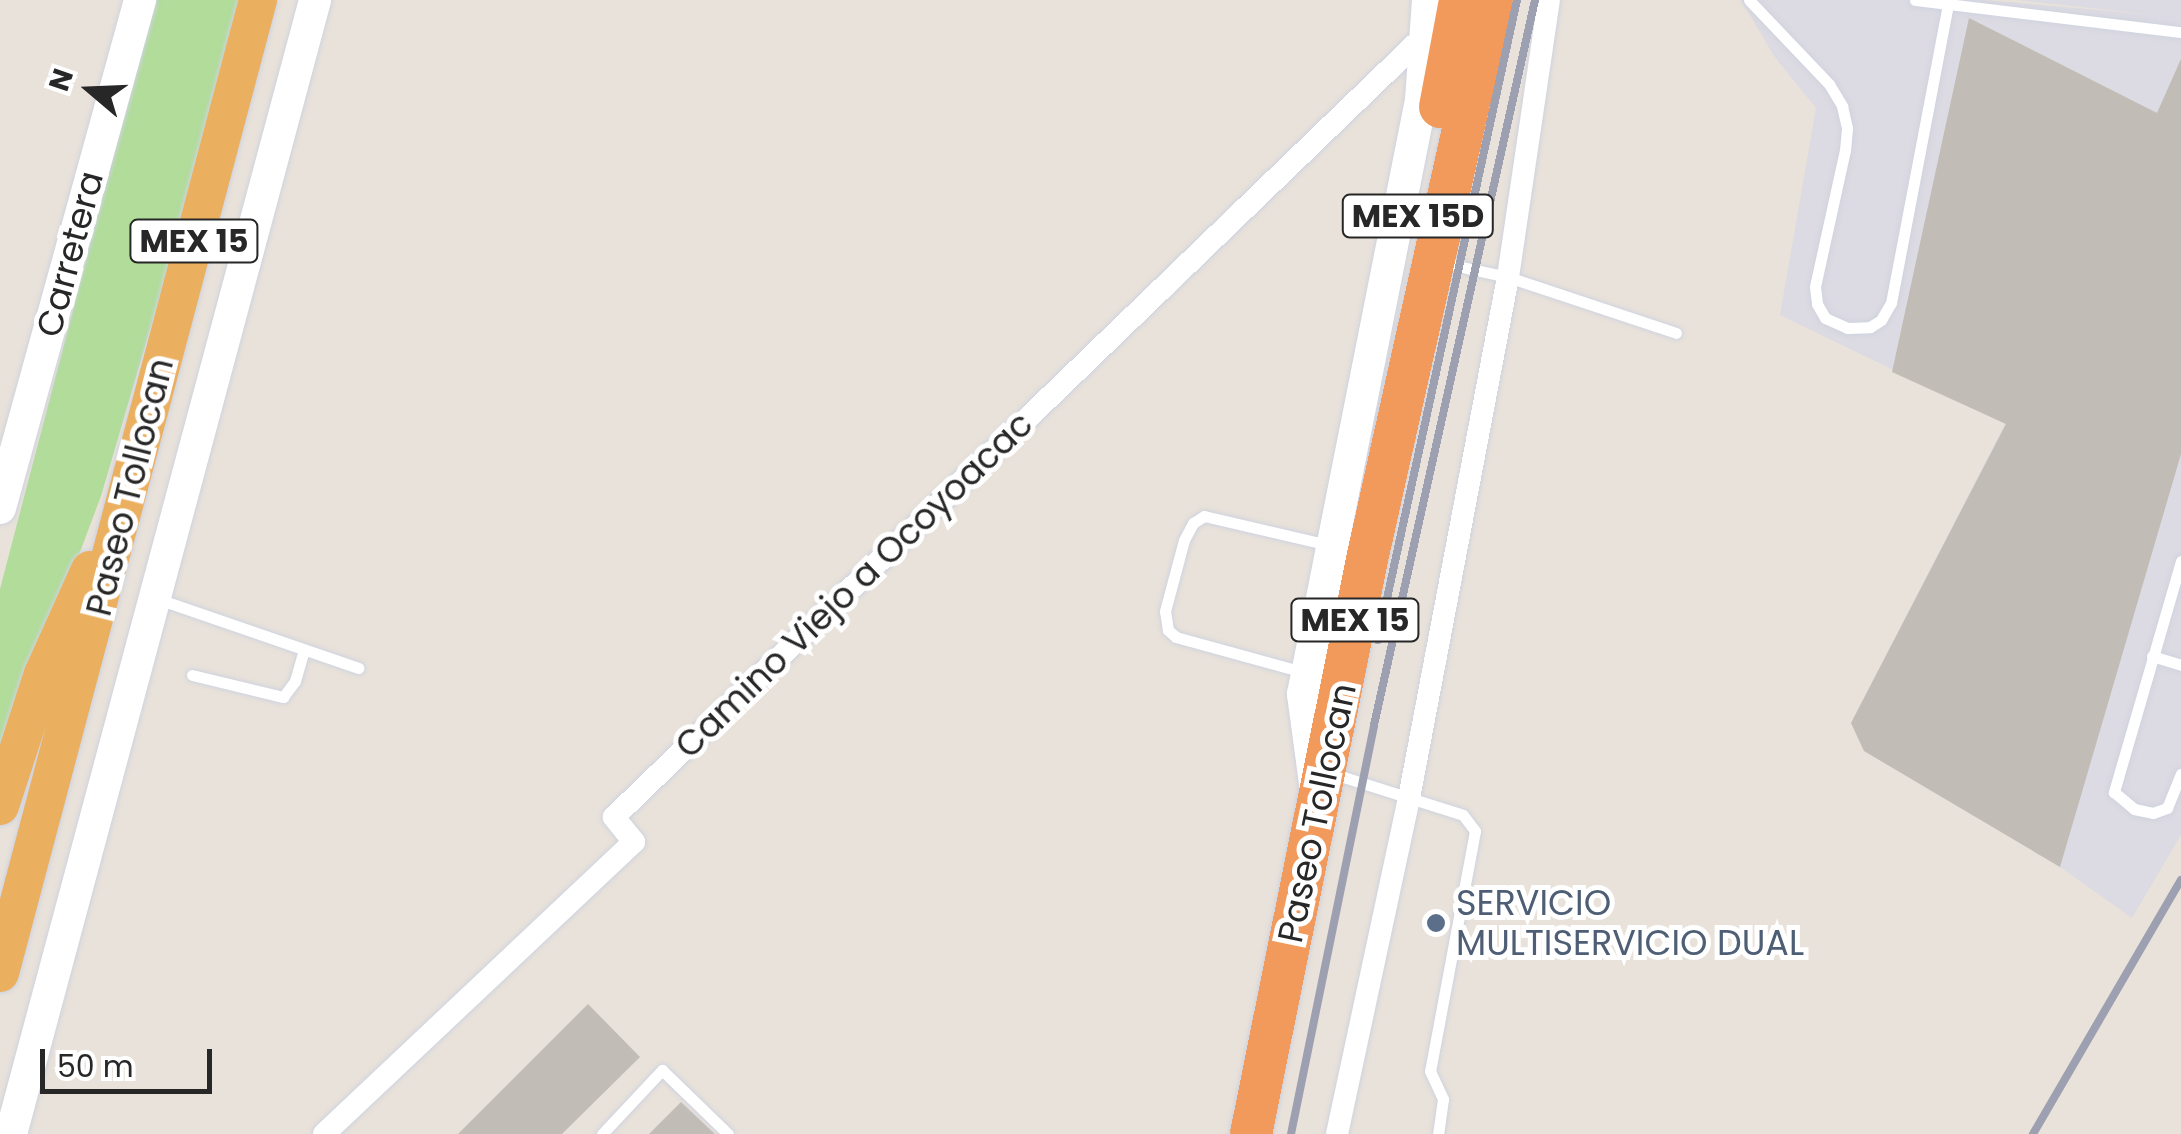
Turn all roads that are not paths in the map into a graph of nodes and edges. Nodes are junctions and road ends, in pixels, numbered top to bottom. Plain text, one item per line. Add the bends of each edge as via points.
1 (140, 0) edge
2 (258, 0) edge
3 (315, 0) edge
4 (1416, 0) edge
5 (1428, 0) edge
6 (1548, 0) edge
7 (1748, 0) edge
8 (1915, 0) edge
9 (1948, 4) junction
10 (1487, 5) edge
11 (2181, 32) edge
12 (1424, 36) junction
13 (1435, 261) junction
14 (1508, 277) junction
15 (1676, 333) dead end
16 (1394, 433) junction
17 (130, 481) junction
18 (0, 508) edge
19 (1332, 546) junction
20 (2181, 561) edge
21 (154, 598) junction
22 (2175, 600) edge
23 (304, 650) junction
24 (2152, 656) junction
25 (2181, 665) edge
26 (358, 668) dead end
27 (1307, 673) junction
28 (192, 675) dead end
29 (2181, 774) edge
30 (1323, 789) junction
31 (1409, 798) junction
32 (0, 806) edge
33 (0, 973) edge
34 (11, 1134) edge
35 (324, 1134) edge
36 (602, 1134) edge
37 (728, 1134) edge
38 (1251, 1134) edge
39 (1337, 1134) edge
40 (1438, 1134) edge

1 - 18 main road, Carretera
2 - 17 highway, Paseo Tollocan / MEX 15
3 - 21 main road
4 - 12 main road
5 - 12 main road
6 - 14 street
7 - 9 lane via 1842,106 1845,150 1815,287 1825,318 1847,328 1870,327 1891,303
8 - 9 lane
9 - 11 lane
10 - 13 highway, MEX 15
10 - 16 highway, MEX 15D via 1400,304
12 - 19 main road via 1422,100
12 - 35 street, Camino Viejo a Ocoyoacac via 614,817 634,842
13 - 14 lane
13 - 16 highway, MEX 15
14 - 15 lane
14 - 31 street
16 - 30 highway, Paseo Tollocan / MEX 15
17 - 32 highway via 43,674
17 - 33 highway, Paseo Tollocan / MEX 15
19 - 27 main road
19 - 27 lane via 1204,516 1184,540 1165,610 1176,637
20 - 22 lane
21 - 23 lane
21 - 34 main road
22 - 24 lane
23 - 26 lane
23 - 28 lane via 282,697
24 - 25 lane
24 - 29 lane via 2114,792 2134,810 2153,813 2167,808
27 - 30 main road via 1303,694
30 - 31 lane
30 - 38 highway, Paseo Tollocan / MEX 15
31 - 39 street
31 - 40 lane via 1463,816 1476,831 1430,1071 1443,1099
36 - 37 lane via 662,1070

